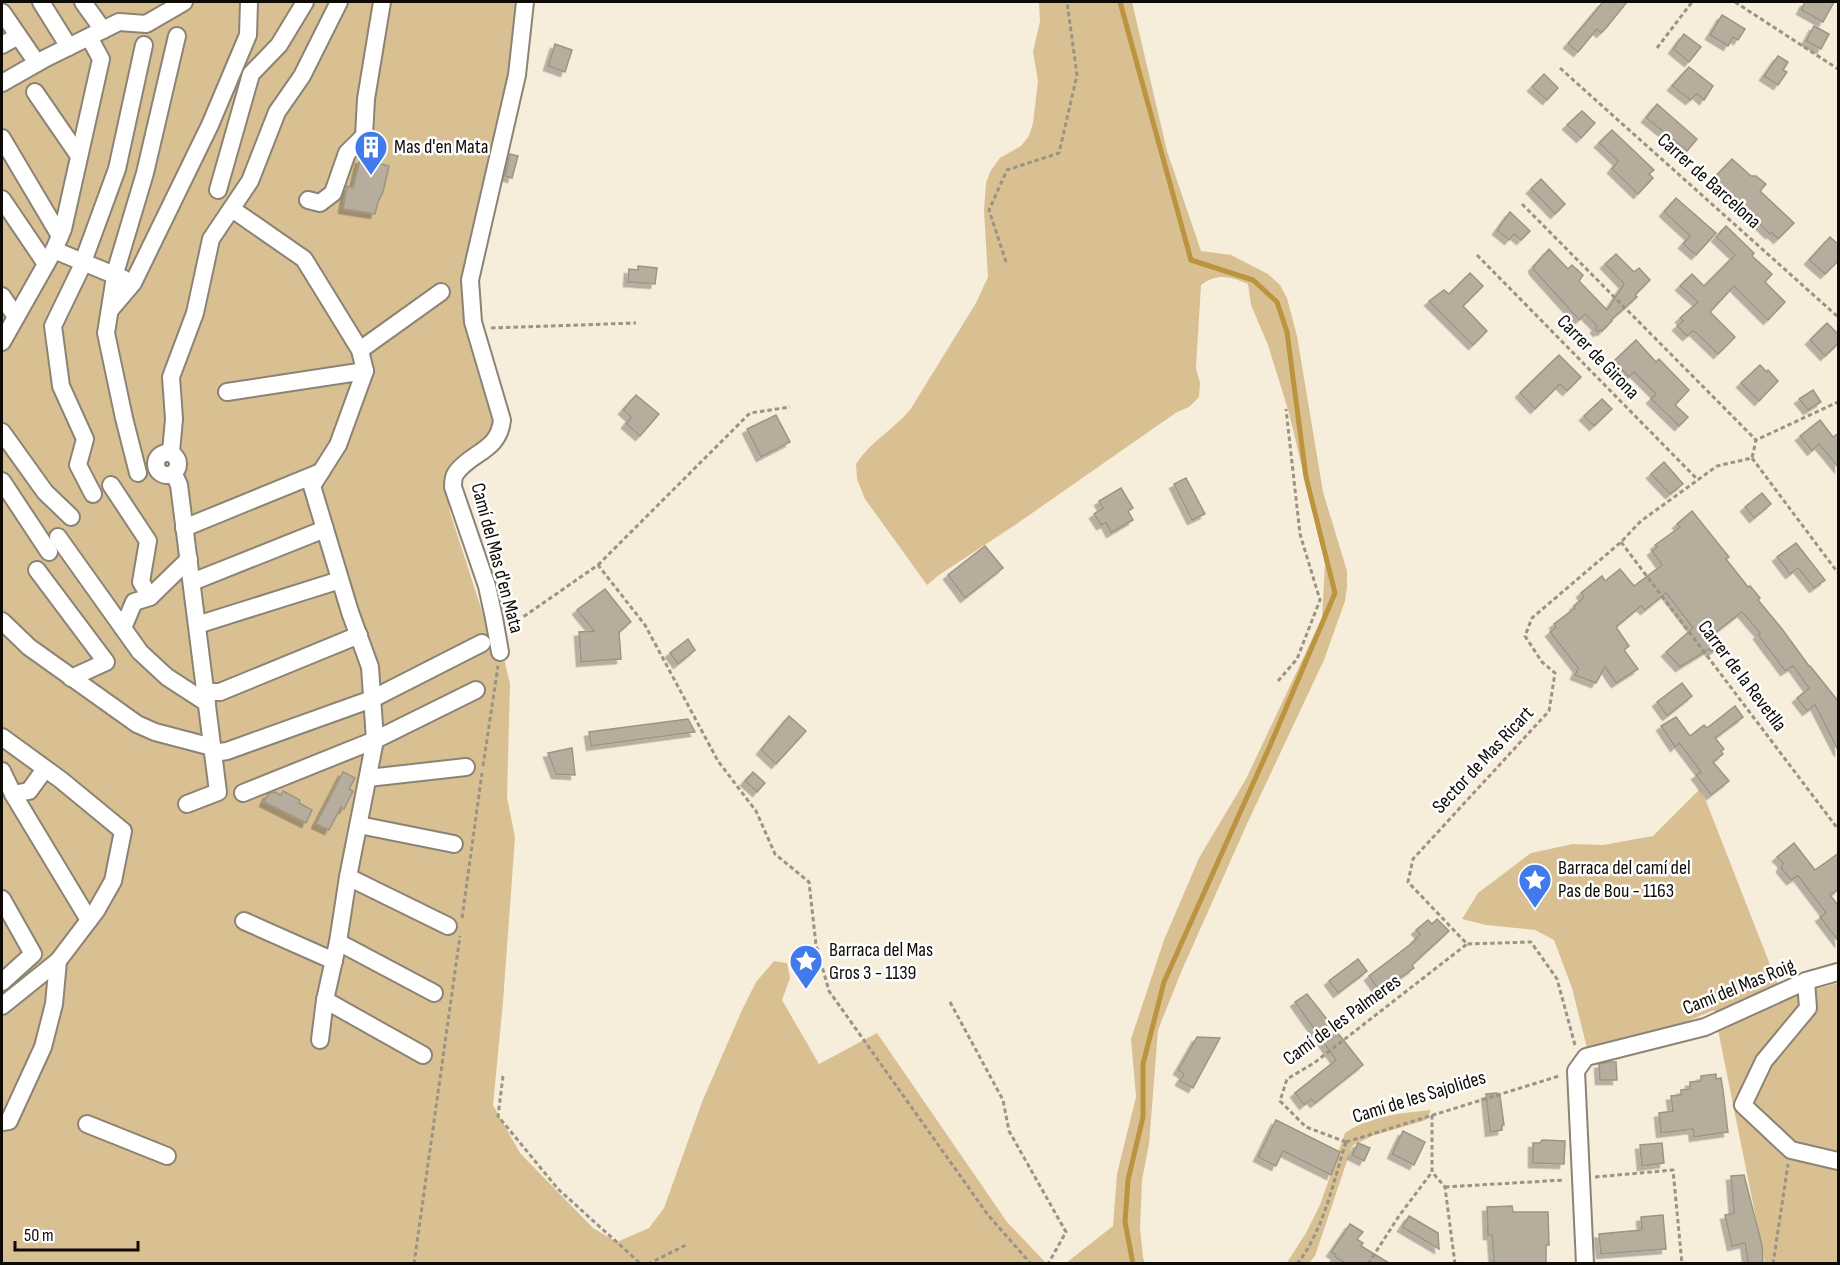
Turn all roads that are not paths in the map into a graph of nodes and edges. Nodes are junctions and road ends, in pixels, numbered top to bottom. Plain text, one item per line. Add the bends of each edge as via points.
1 (41, 2) edge
2 (184, 2) edge
3 (249, 2) edge
4 (305, 2) edge
5 (339, 2) edge
6 (382, 2) edge
7 (525, 2) edge
8 (88, 3) edge
9 (2, 12) edge
10 (96, 33) junction
11 (18, 36) junction
12 (177, 36) dead end
13 (244, 44) junction
14 (2, 45) edge
15 (144, 45) dead end
16 (69, 47) junction
17 (37, 63) junction
18 (261, 63) junction
19 (2, 83) edge
20 (35, 92) dead end
21 (2, 138) edge
22 (80, 156) junction
23 (218, 190) dead end
24 (2, 199) edge
25 (308, 200) dead end
26 (232, 209) junction
27 (53, 250) junction
28 (83, 263) junction
29 (115, 276) junction
30 (133, 283) junction
31 (441, 292) dead end
32 (2, 296) edge
33 (110, 310) junction
34 (16, 317) junction
35 (2, 342) edge
36 (360, 350) junction
37 (365, 371) junction
38 (227, 392) dead end
39 (2, 432) edge
40 (321, 472) junction
41 (138, 473) dead end
42 (2, 480) edge
43 (111, 486) dead end
44 (93, 494) dead end
45 (71, 517) dead end
46 (184, 528) junction
47 (325, 529) junction
48 (58, 537) dead end
49 (49, 552) dead end
50 (189, 560) junction
51 (37, 570) dead end
52 (340, 580) junction
53 (192, 582) junction
54 (150, 597) junction
55 (2, 621) edge
56 (197, 625) junction
57 (123, 628) junction
58 (359, 635) junction
59 (71, 678) junction
60 (476, 690) dead end
61 (206, 697) junction
62 (372, 699) junction
63 (2, 738) edge
64 (375, 740) junction
65 (213, 750) junction
66 (466, 767) dead end
67 (45, 769) junction
68 (2, 771) edge
69 (368, 778) junction
70 (243, 793) dead end
71 (13, 794) junction
72 (187, 804) dead end
73 (358, 825) junction
74 (454, 844) dead end
75 (348, 877) junction
76 (2, 899) edge
77 (89, 920) junction
78 (244, 921) dead end
79 (457, 926) road end
80 (338, 942) junction
81 (58, 961) junction
82 (334, 961) junction
83 (1839, 972) edge
84 (1806, 981) junction
85 (2, 982) edge
86 (434, 993) dead end
87 (325, 1000) junction
88 (2, 1003) edge
89 (320, 1040) dead end
90 (423, 1055) dead end
91 (2, 1122) edge
92 (87, 1124) dead end
93 (168, 1156) dead end
94 (1839, 1161) edge
95 (1585, 1263) edge

1 - 16 street
2 - 10 street via 146,24 119,22
3 - 13 street
4 - 18 street via 279,45
5 - 26 street via 302,76 277,112 250,181
6 - 25 street via 364,136 347,153 333,193 320,203
7 - 62 street, Camí del Mas d'en Mata via 517,75 470,280 475,328 502,420 501,431 489,447 454,475 453,488 487,586 493,645
8 - 10 street
9 - 11 street
10 - 16 street
10 - 22 street via 102,59
11 - 14 street
11 - 17 street
12 - 29 street via 145,173
13 - 18 street
13 - 30 street via 210,126
15 - 28 street via 117,169
16 - 17 street
17 - 19 street
18 - 23 street via 251,74
20 - 22 street
21 - 27 street
22 - 27 street
24 - 27 street
26 - 36 street via 304,259
26 - 46 street via 211,239 195,313 171,377 172,447 155,464 158,472 174,474 179,485
27 - 28 street
27 - 34 street
28 - 29 street
28 - 44 street via 53,326 61,386 84,439 78,465
29 - 30 street
29 - 33 street
30 - 33 street
31 - 36 street
32 - 34 street
33 - 41 street via 106,333
34 - 35 street
36 - 37 street
37 - 38 street
37 - 40 street via 338,445
39 - 45 street via 45,492
40 - 46 street
40 - 47 street via 312,486
42 - 49 street
43 - 54 street via 148,541 141,582
46 - 50 street
47 - 52 street
47 - 53 street
48 - 57 street
50 - 53 street
50 - 54 street
51 - 59 street via 106,662
52 - 56 street
52 - 58 street
53 - 56 street
54 - 57 street via 134,602
55 - 59 street
56 - 61 street
57 - 61 street via 153,666
58 - 61 street
58 - 62 street via 370,667
59 - 65 street via 137,724
60 - 64 street
61 - 65 street
62 - 64 street
62 - 65 street via 227,751
63 - 67 street
64 - 69 street
64 - 70 street
65 - 72 street via 218,792
66 - 69 street
67 - 71 street via 28,791
67 - 77 street via 123,831 113,881
68 - 71 street
69 - 73 street
71 - 77 street
73 - 74 street
73 - 75 street
75 - 79 street
75 - 80 street
76 - 85 street via 33,954
77 - 81 street
78 - 82 street
80 - 82 street
80 - 86 street
81 - 88 street
81 - 91 street via 44,1047 9,1121
82 - 87 street
83 - 84 street, Camí del Mas Roig
84 - 94 street via 1808,1008 1764,1061 1743,1105 1791,1150
84 - 95 street, Camí del Mas Roig via 1705,1027 1581,1064
87 - 89 street
87 - 90 street
92 - 93 street

